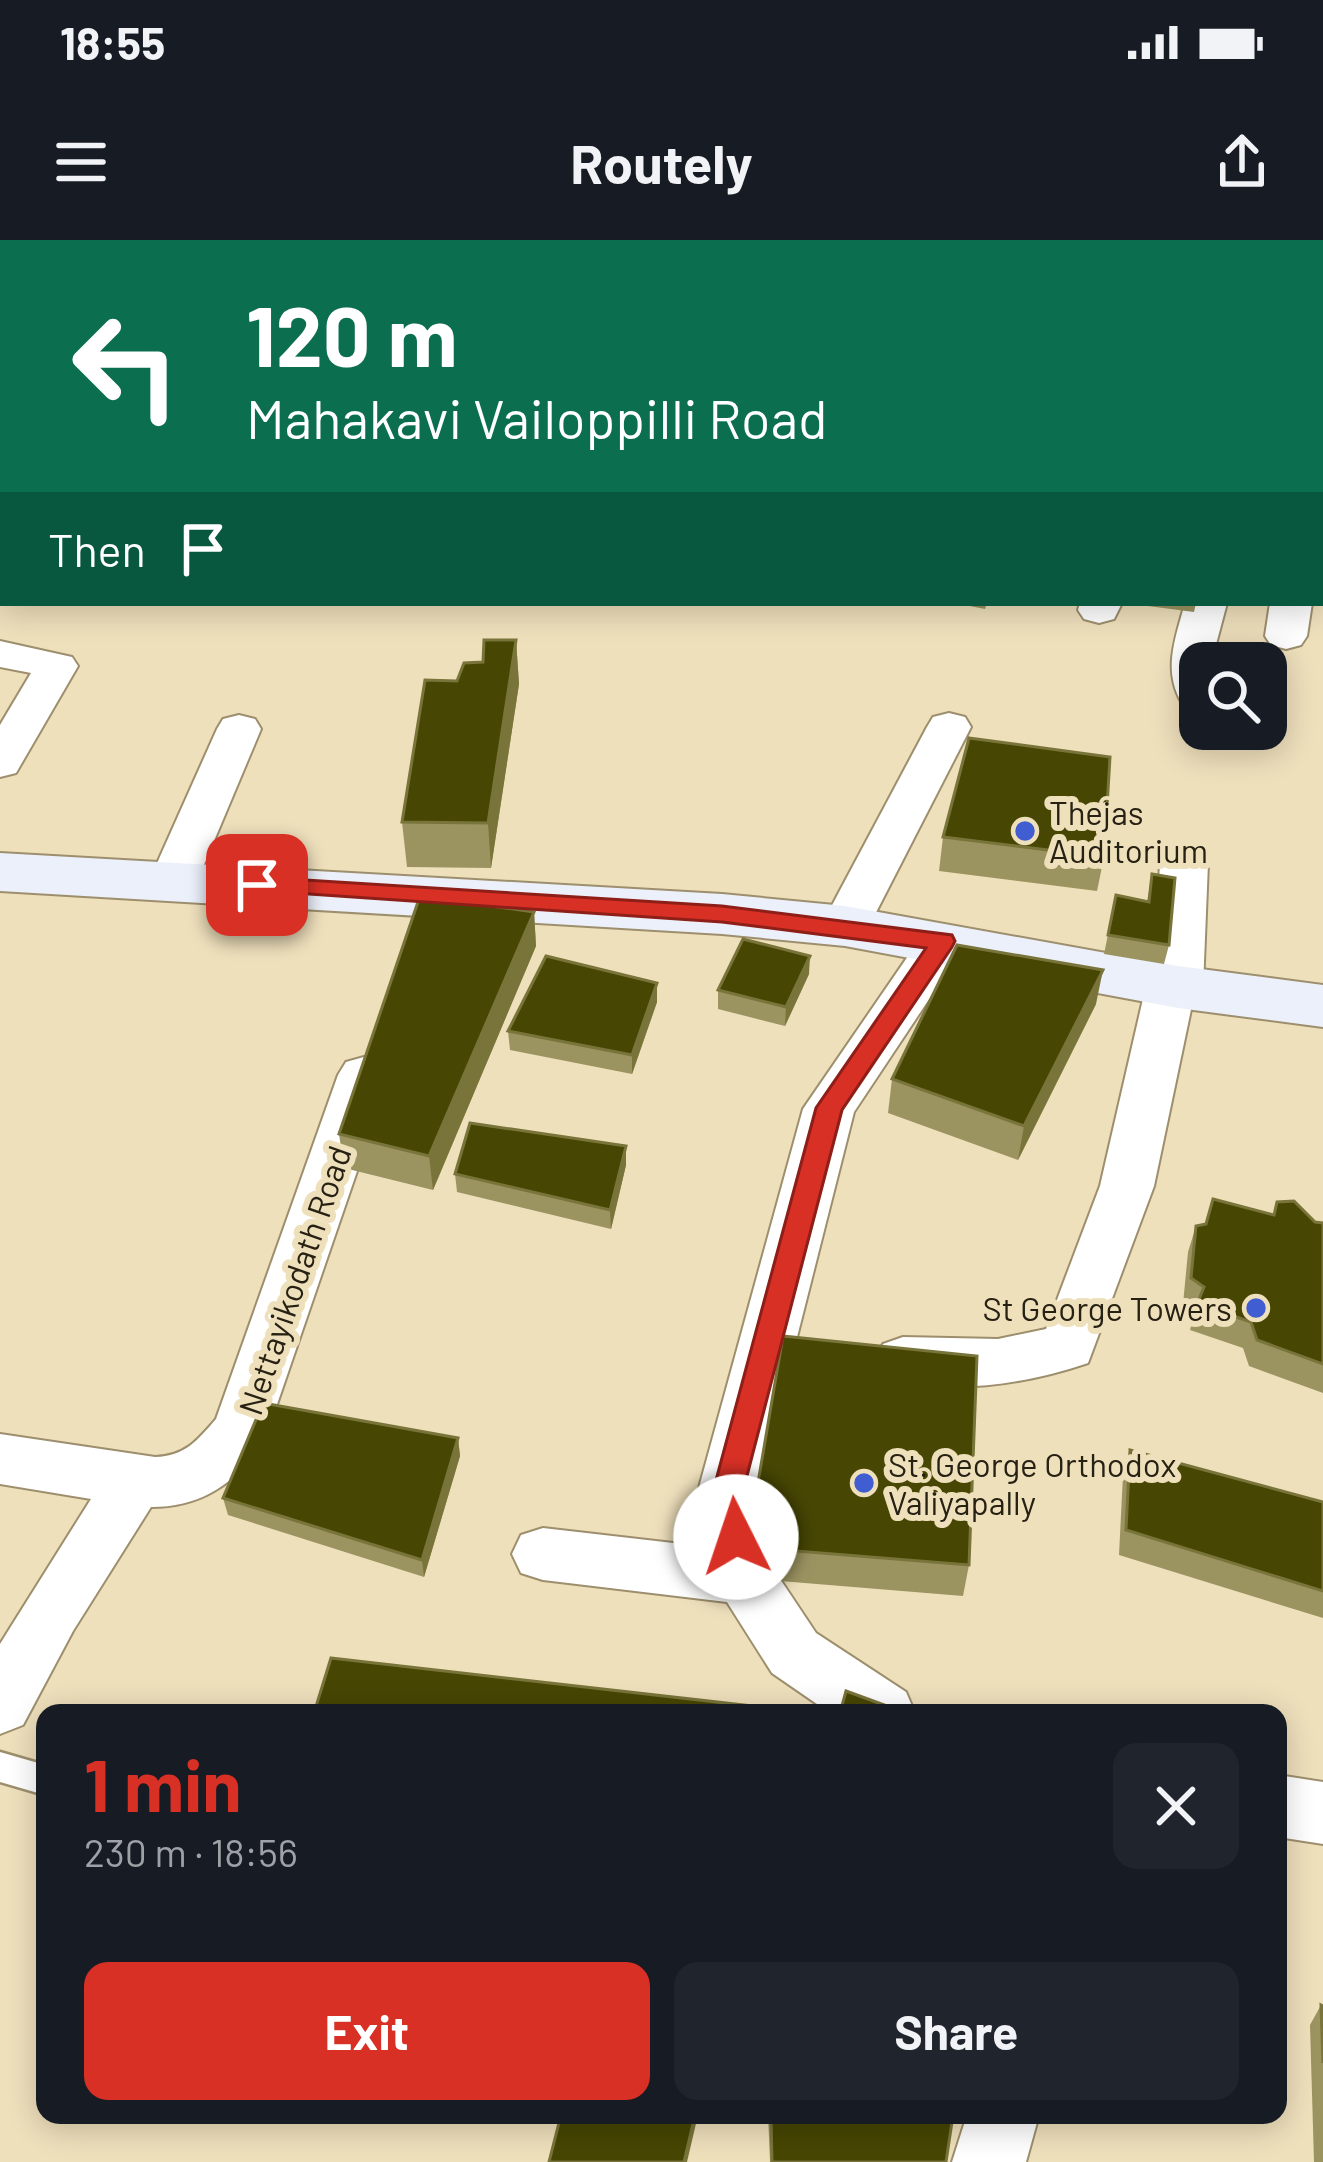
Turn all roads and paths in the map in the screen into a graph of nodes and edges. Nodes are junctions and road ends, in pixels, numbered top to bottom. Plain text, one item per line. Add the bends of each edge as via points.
1 (1205, 606) edge
2 (1196, 642) edge
3 (0, 654) edge
4 (950, 727) dead end
5 (239, 729) dead end
6 (0, 763) edge
7 (1184, 863) dead end
8 (0, 872) edge
9 (174, 879) junction
10 (845, 926) junction
11 (943, 941) junction
12 (1174, 986) junction
13 (1323, 1006) edge
14 (380, 1026) edge
15 (810, 1357) junction
16 (0, 1460) edge
17 (135, 1481) junction
18 (543, 1554) dead end
19 (745, 1578) junction
20 (870, 1704) edge
21 (0, 1705) edge
22 (0, 1767) edge
23 (36, 1777) edge
24 (1287, 1808) edge
25 (1323, 1814) edge
26 (1000, 2124) edge
27 (989, 2162) edge

1 - 2 street
3 - 6 street via 57,666
4 - 10 street
5 - 9 street
7 - 12 street
8 - 9 main road
9 - 10 main road via 416,918
10 - 11 main road
11 - 12 main road
11 - 15 street via 829,1108
12 - 13 main road
12 - 15 street via 1126,1186 1068,1347 998,1363
14 - 17 street, Nettayikodath Road via 241,1431 208,1471 175,1484
15 - 19 street via 727,1495
16 - 17 street, Nettayikodath Road
17 - 21 street
18 - 19 street
19 - 20 street via 794,1653
22 - 23 lane
24 - 25 street
26 - 27 street

